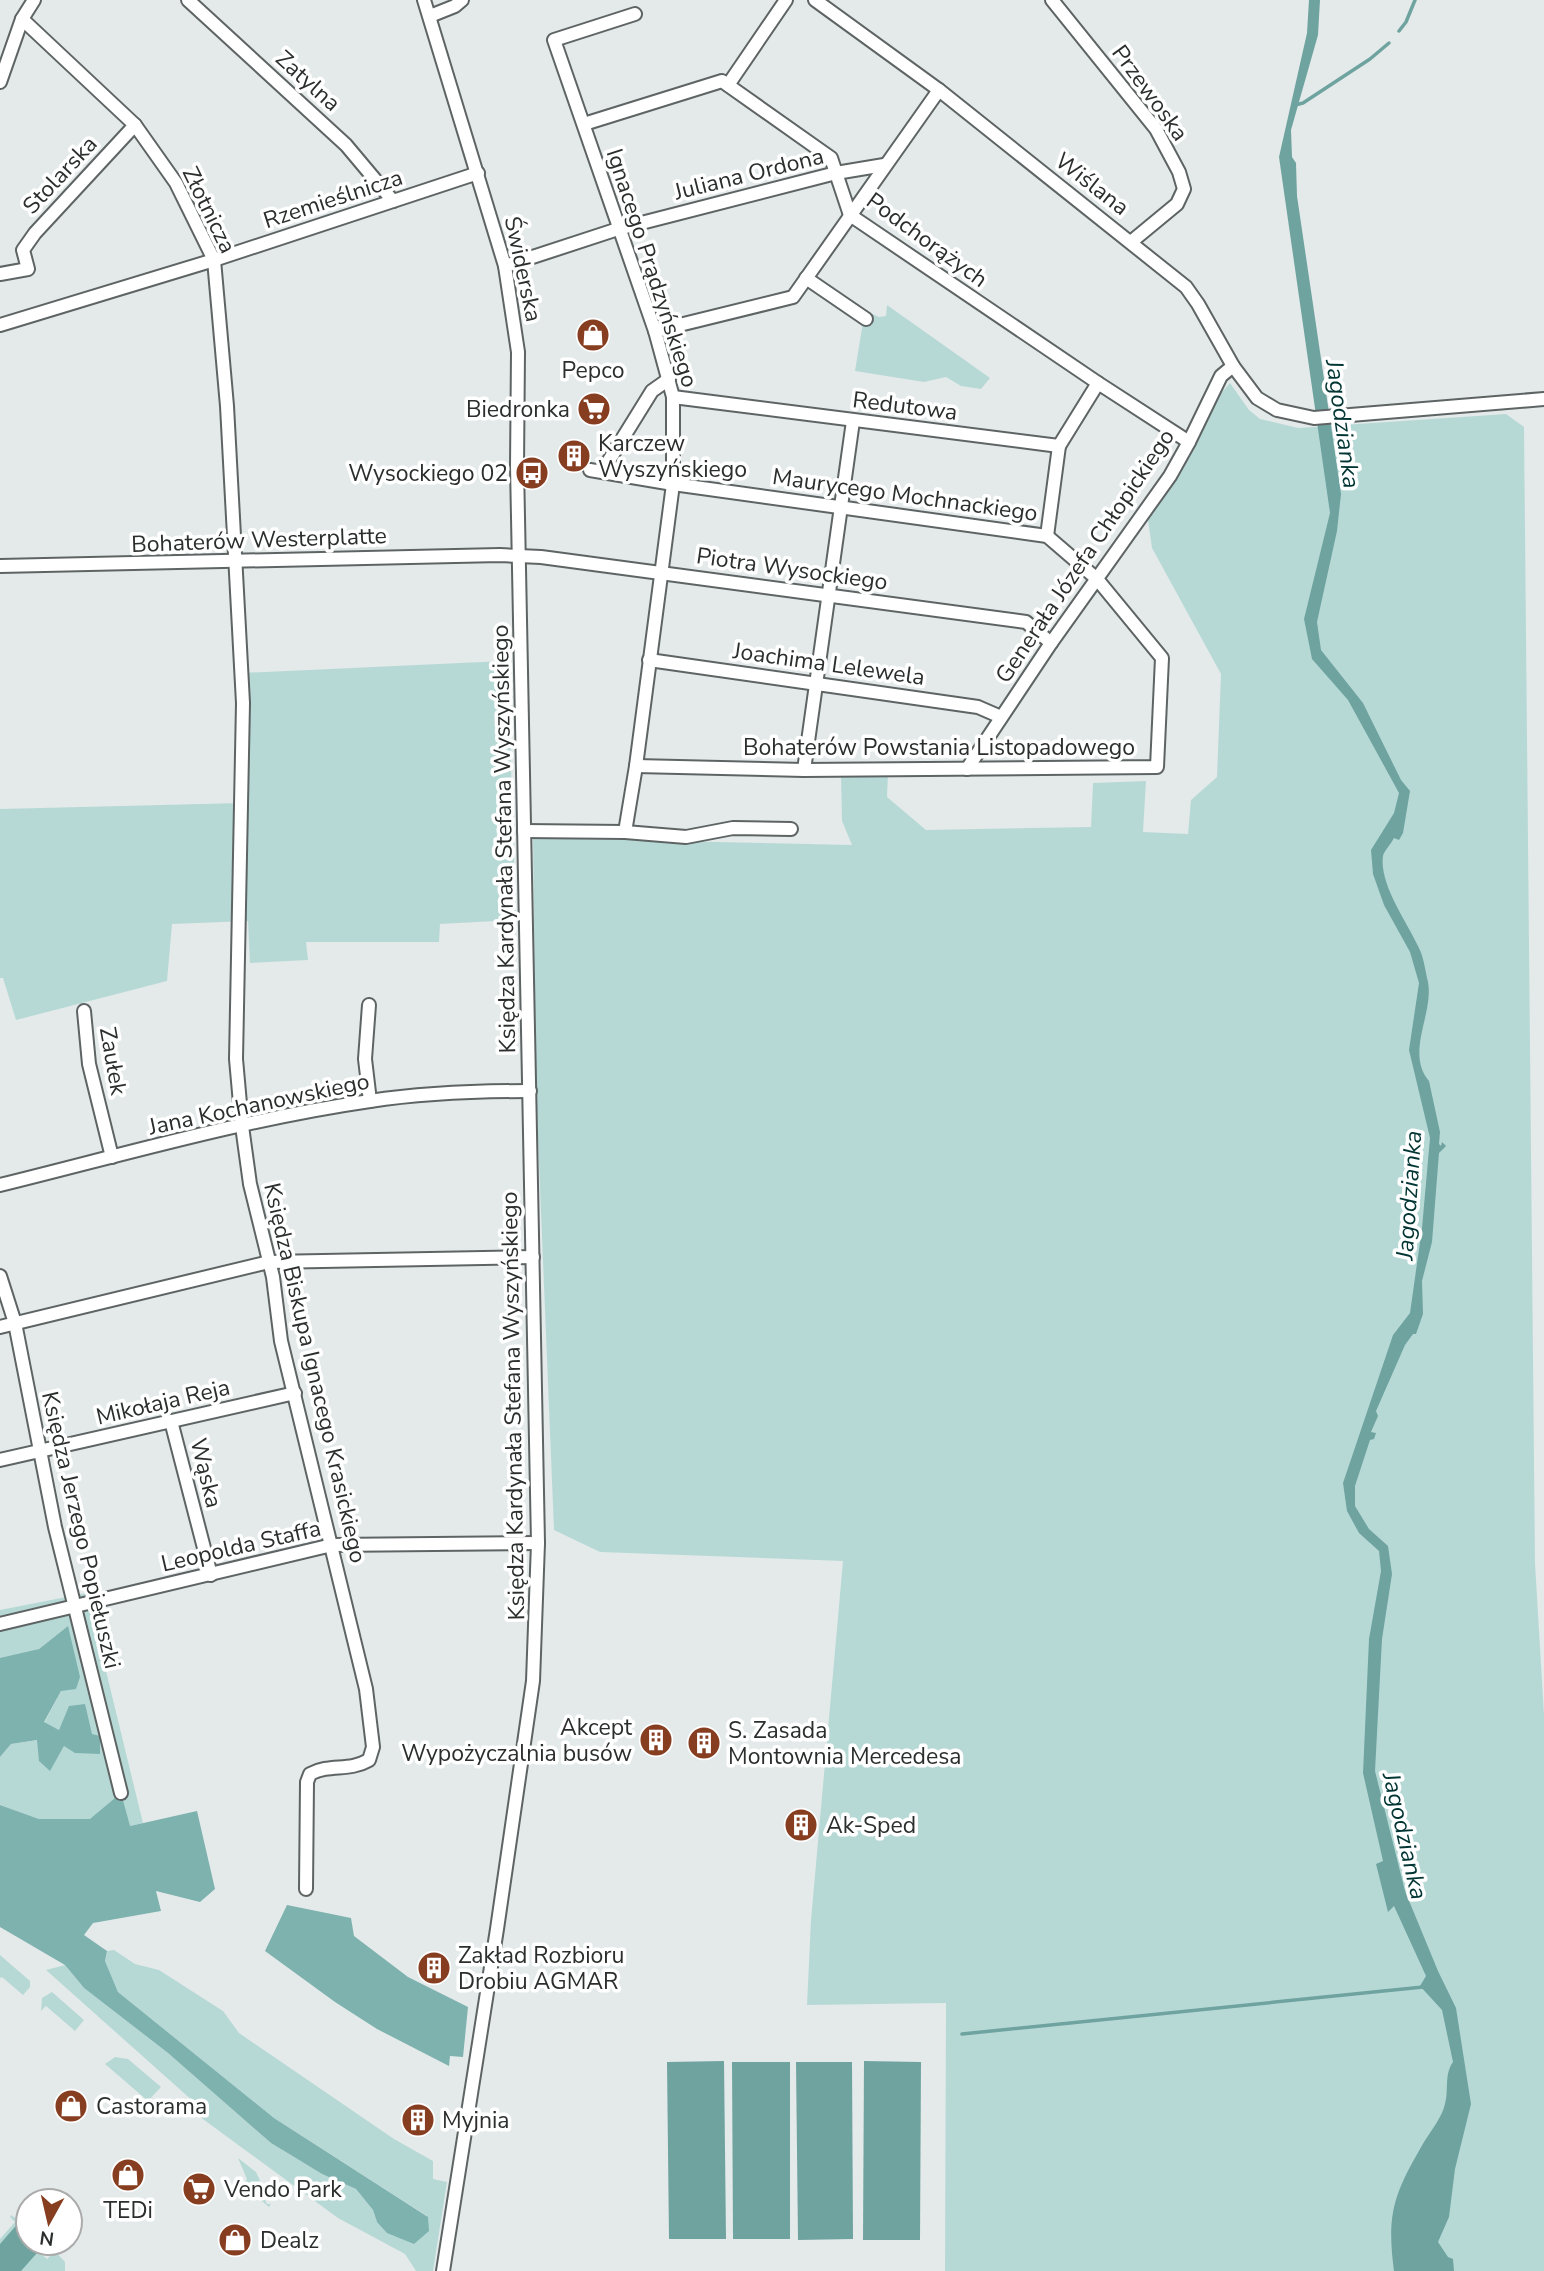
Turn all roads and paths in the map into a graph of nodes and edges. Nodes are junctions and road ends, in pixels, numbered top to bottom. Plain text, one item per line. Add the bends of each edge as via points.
1 (34, 0) edge
2 (188, 0) edge
3 (425, 0) edge
4 (463, 0) edge
5 (786, 0) edge
6 (815, 0) edge
7 (1052, 0) edge
8 (635, 14) dead end
9 (430, 16) junction
10 (22, 19) junction
11 (0, 82) edge
12 (728, 85) junction
13 (939, 90) junction
14 (584, 124) junction
15 (135, 125) junction
16 (884, 165) junction
17 (478, 173) junction
18 (836, 173) junction
19 (393, 201) junction
20 (850, 215) junction
21 (618, 229) junction
22 (1131, 243) junction
23 (214, 260) junction
24 (505, 266) junction
25 (0, 274) edge
26 (806, 278) junction
27 (866, 319) dead end
28 (0, 325) edge
29 (655, 331) junction
30 (1233, 366) junction
31 (670, 379) junction
32 (1098, 383) junction
33 (673, 397) junction
34 (1544, 399) edge
35 (853, 421) junction
36 (1189, 442) junction
37 (1059, 446) junction
38 (590, 470) dead end
39 (609, 472) junction
40 (673, 484) junction
41 (841, 508) junction
42 (1047, 536) junction
43 (519, 556) junction
44 (235, 562) junction
45 (0, 566) edge
46 (660, 573) junction
47 (1097, 579) junction
48 (829, 595) junction
49 (1051, 643) junction
50 (649, 660) junction
51 (816, 683) junction
52 (1001, 717) junction
53 (636, 766) junction
54 (967, 769) junction
55 (804, 771) junction
56 (791, 829) dead end
57 (524, 831) junction
58 (625, 832) junction
59 (369, 1005) dead end
60 (84, 1012) dead end
61 (530, 1091) junction
62 (370, 1101) junction
63 (242, 1126) junction
64 (111, 1157) junction
65 (0, 1185) edge
66 (533, 1257) junction
67 (269, 1262) junction
68 (0, 1276) edge
69 (15, 1323) junction
70 (0, 1326) edge
71 (295, 1393) junction
72 (171, 1422) junction
73 (41, 1451) junction
74 (0, 1460) edge
75 (538, 1543) junction
76 (332, 1545) junction
77 (211, 1575) junction
78 (75, 1606) junction
79 (0, 1624) edge
80 (121, 1793) dead end
81 (306, 1889) dead end
82 (443, 2271) edge

1 - 10 street
2 - 19 street, Zatylna via 346,145
3 - 9 street, Świderska
4 - 9 street
5 - 12 street
6 - 13 street, Wiślana
7 - 22 street, Przewoska via 1156,129 1179,172 1184,189 1177,204
8 - 14 street, Ignacego Prądzyńskiego via 554,40
9 - 17 street, Świderska
10 - 11 street
10 - 15 street, Złotnicza
12 - 14 street via 722,80
12 - 18 street, Podchorążych via 831,158
13 - 16 street
13 - 22 street, Wiślana
14 - 21 street, Ignacego Prądzyńskiego
15 - 23 street, Złotnicza via 176,183
15 - 25 street, Stolarska via 35,233 23,250 28,269
16 - 18 street, Juliana Ordona
16 - 20 street
17 - 19 street, Rzemieślnicza
17 - 24 street, Świderska
18 - 20 street, Podchorążych
18 - 21 street, Juliana Ordona
19 - 23 street, Rzemieślnicza
20 - 26 street
20 - 32 street, Podchorążych
21 - 24 street, Juliana Ordona
21 - 29 street, Ignacego Prądzyńskiego
22 - 30 street, Wiślana via 1192,294
23 - 28 street, Rzemieślnicza
23 - 44 street, Złotnicza
24 - 43 street, Świderska via 517,352
26 - 27 street
26 - 29 street via 793,297
29 - 31 street, Ignacego Prądzyńskiego
30 - 34 street, Wiślana via 1265,405 1314,418
30 - 36 street, Generała Józefa Chłopickiego via 1221,376
31 - 33 street, Ignacego Prądzyńskiego
31 - 39 street via 652,391 608,462
32 - 36 street, Podchorążych
32 - 37 street
33 - 35 street, Redutowa
33 - 40 street, Ignacego Prądzyńskiego
35 - 37 street, Redutowa
35 - 41 street
36 - 47 street, Generała Józefa Chłopickiego
37 - 42 street
38 - 39 street, Maurycego Mochnackiego
39 - 40 street, Maurycego Mochnackiego
40 - 41 street, Maurycego Mochnackiego
40 - 46 street, Ignacego Prądzyńskiego
41 - 42 street, Maurycego Mochnackiego
41 - 48 street
42 - 47 street, Maurycego Mochnackiego
43 - 44 street, Bohaterów Westerplatte
43 - 46 street, Piotra Wysockiego
43 - 57 street, Księdza Kardynała Stefana Wyszyńskiego
44 - 45 street, Bohaterów Westerplatte
44 - 63 street, Księdza Biskupa Ignacego Krasickiego via 243,703 236,1059
46 - 48 street, Piotra Wysockiego
46 - 50 street, Ignacego Prądzyńskiego
47 - 49 street, Generała Józefa Chłopickiego
47 - 54 street, Bohaterów Powstania Listopadowego via 1162,658 1157,767
48 - 49 street, Piotra Wysockiego via 1026,622
48 - 51 street
49 - 52 street, Generała Józefa Chłopickiego
50 - 51 street, Joachima Lelewela
50 - 53 street, Ignacego Prądzyńskiego
51 - 52 street, Joachima Lelewela via 978,707
51 - 55 street
52 - 54 street, Generała Józefa Chłopickiego
53 - 55 street, Bohaterów Powstania Listopadowego
53 - 58 street, Ignacego Prądzyńskiego
54 - 55 street, Bohaterów Powstania Listopadowego
56 - 58 street via 733,828 685,837
57 - 58 street
57 - 61 street, Księdza Kardynała Stefana Wyszyńskiego
59 - 62 street via 365,1059
60 - 64 street, Zaułek via 89,1064
61 - 62 street, Jana Kochanowskiego via 472,1091
61 - 66 street, Księdza Kardynała Stefana Wyszyńskiego
62 - 63 street, Jana Kochanowskiego
63 - 64 street, Jana Kochanowskiego
63 - 67 street, Księdza Biskupa Ignacego Krasickiego
64 - 65 street, Jana Kochanowskiego
66 - 67 street
66 - 75 street, Księdza Kardynała Stefana Wyszyńskiego
67 - 69 street
67 - 71 street, Księdza Biskupa Ignacego Krasickiego via 281,1341
68 - 69 street, Księdza Jerzego Popiełuszki
69 - 70 street
69 - 73 street, Księdza Jerzego Popiełuszki
71 - 72 street, Mikołaja Reja
71 - 76 street, Księdza Biskupa Ignacego Krasickiego
72 - 73 street, Mikołaja Reja
72 - 77 street, Wąska
73 - 74 street, Mikołaja Reja
73 - 78 street, Księdza Jerzego Popiełuszki
75 - 76 street, Leopolda Staffa
75 - 82 street, Księdza Kardynała Stefana Wyszyńskiego via 533,1681
76 - 77 street, Leopolda Staffa
76 - 81 street, Księdza Biskupa Ignacego Krasickiego via 366,1689 373,1747 369,1760 356,1768 321,1768 310,1774
77 - 78 street, Leopolda Staffa
78 - 79 street, Leopolda Staffa
78 - 80 street, Księdza Jerzego Popiełuszki

